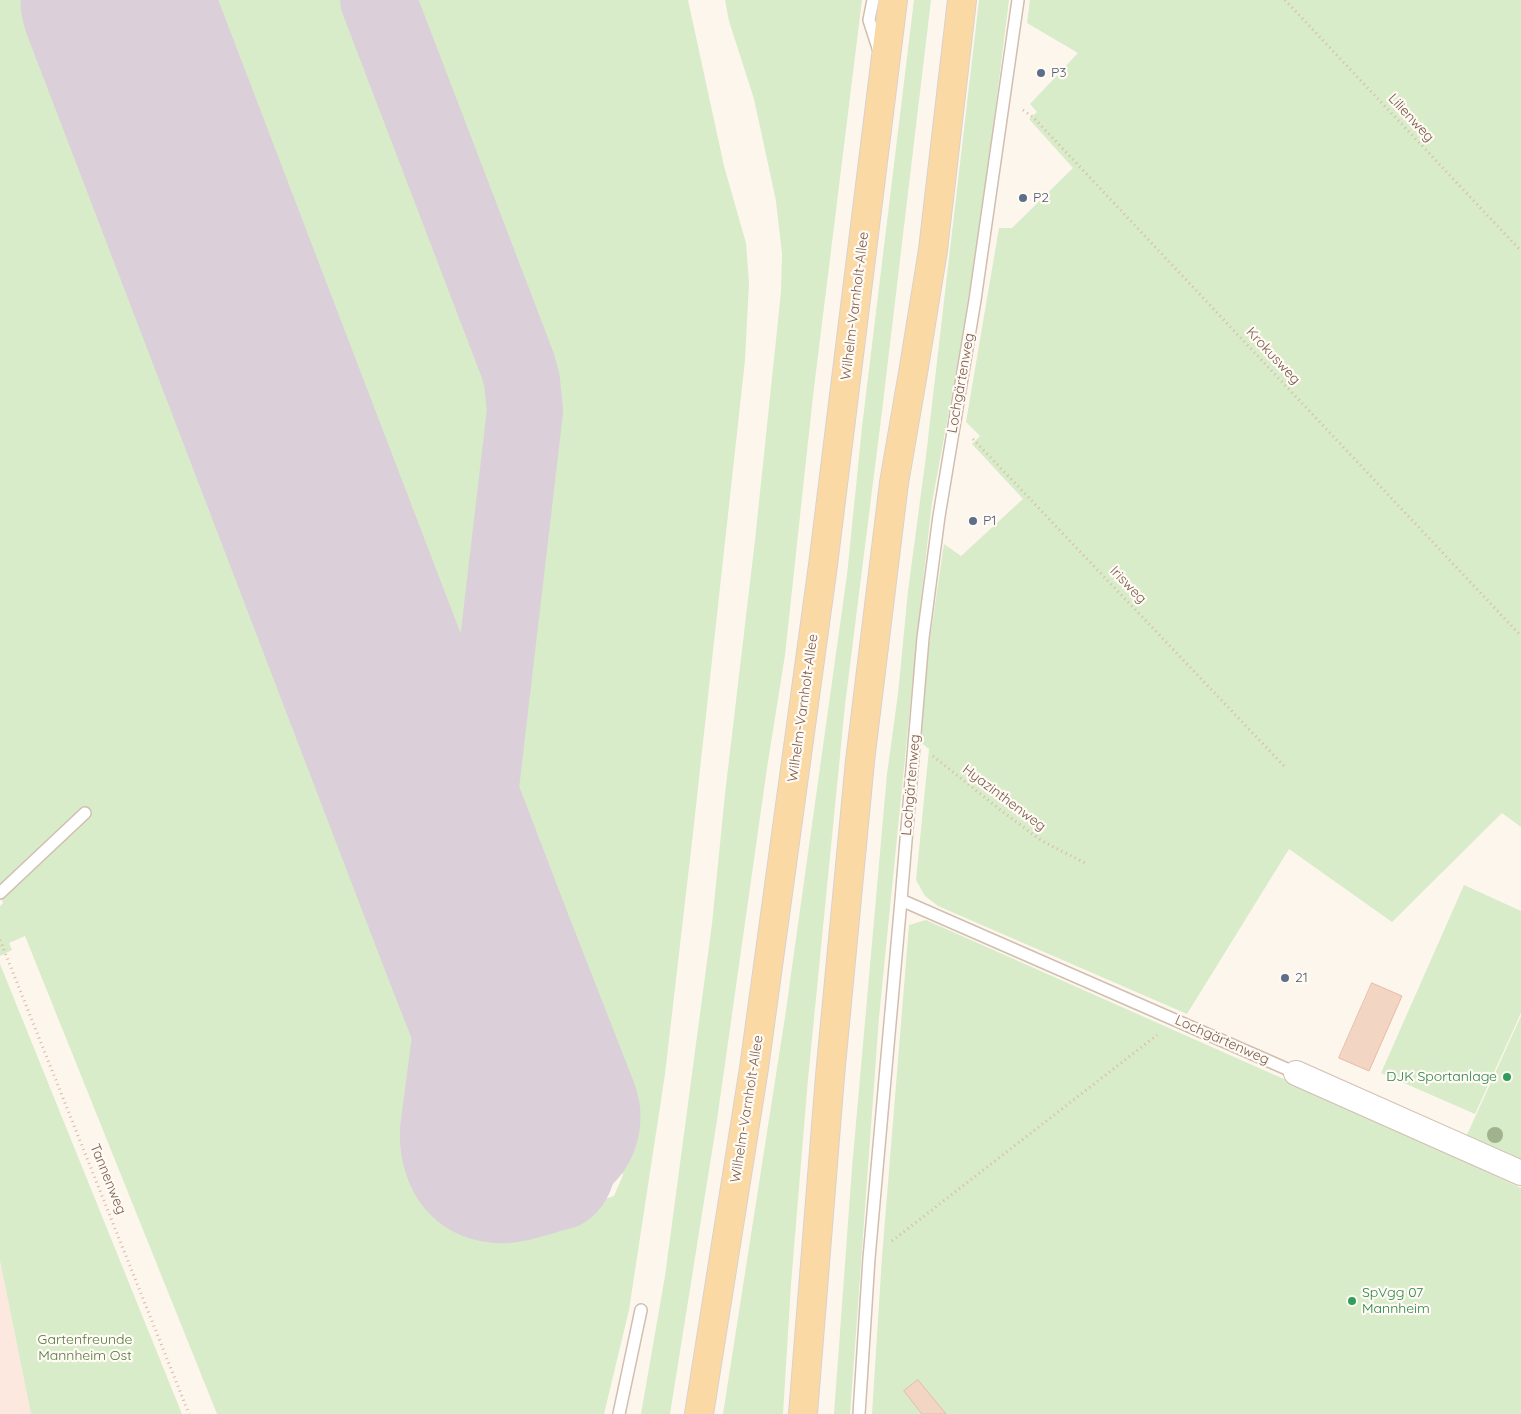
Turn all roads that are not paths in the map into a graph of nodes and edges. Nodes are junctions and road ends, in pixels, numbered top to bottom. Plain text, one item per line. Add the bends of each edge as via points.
1 (873, 0) edge
2 (893, 0) edge
3 (962, 0) edge
4 (1018, 0) edge
5 (884, 66) junction
6 (85, 813) dead end
7 (0, 893) edge
8 (901, 900) junction
9 (1296, 1073) joint
10 (1521, 1173) edge
11 (641, 1310) dead end
12 (619, 1414) edge
13 (699, 1414) edge
14 (803, 1414) edge
15 (859, 1414) edge

1 - 5 lane via 869,20
2 - 5 main road, Wilhelm-Varnholt-Allee
3 - 14 main road via 933,250 894,483 862,743 830,1076
4 - 8 lane, Lochgärtenweg via 923,638
5 - 13 main road, Wilhelm-Varnholt-Allee via 823,566 754,1068
6 - 7 lane
8 - 9 lane, Lochgärtenweg
8 - 15 lane via 869,1258
9 - 10 street, Lochgärtenweg
11 - 12 lane

